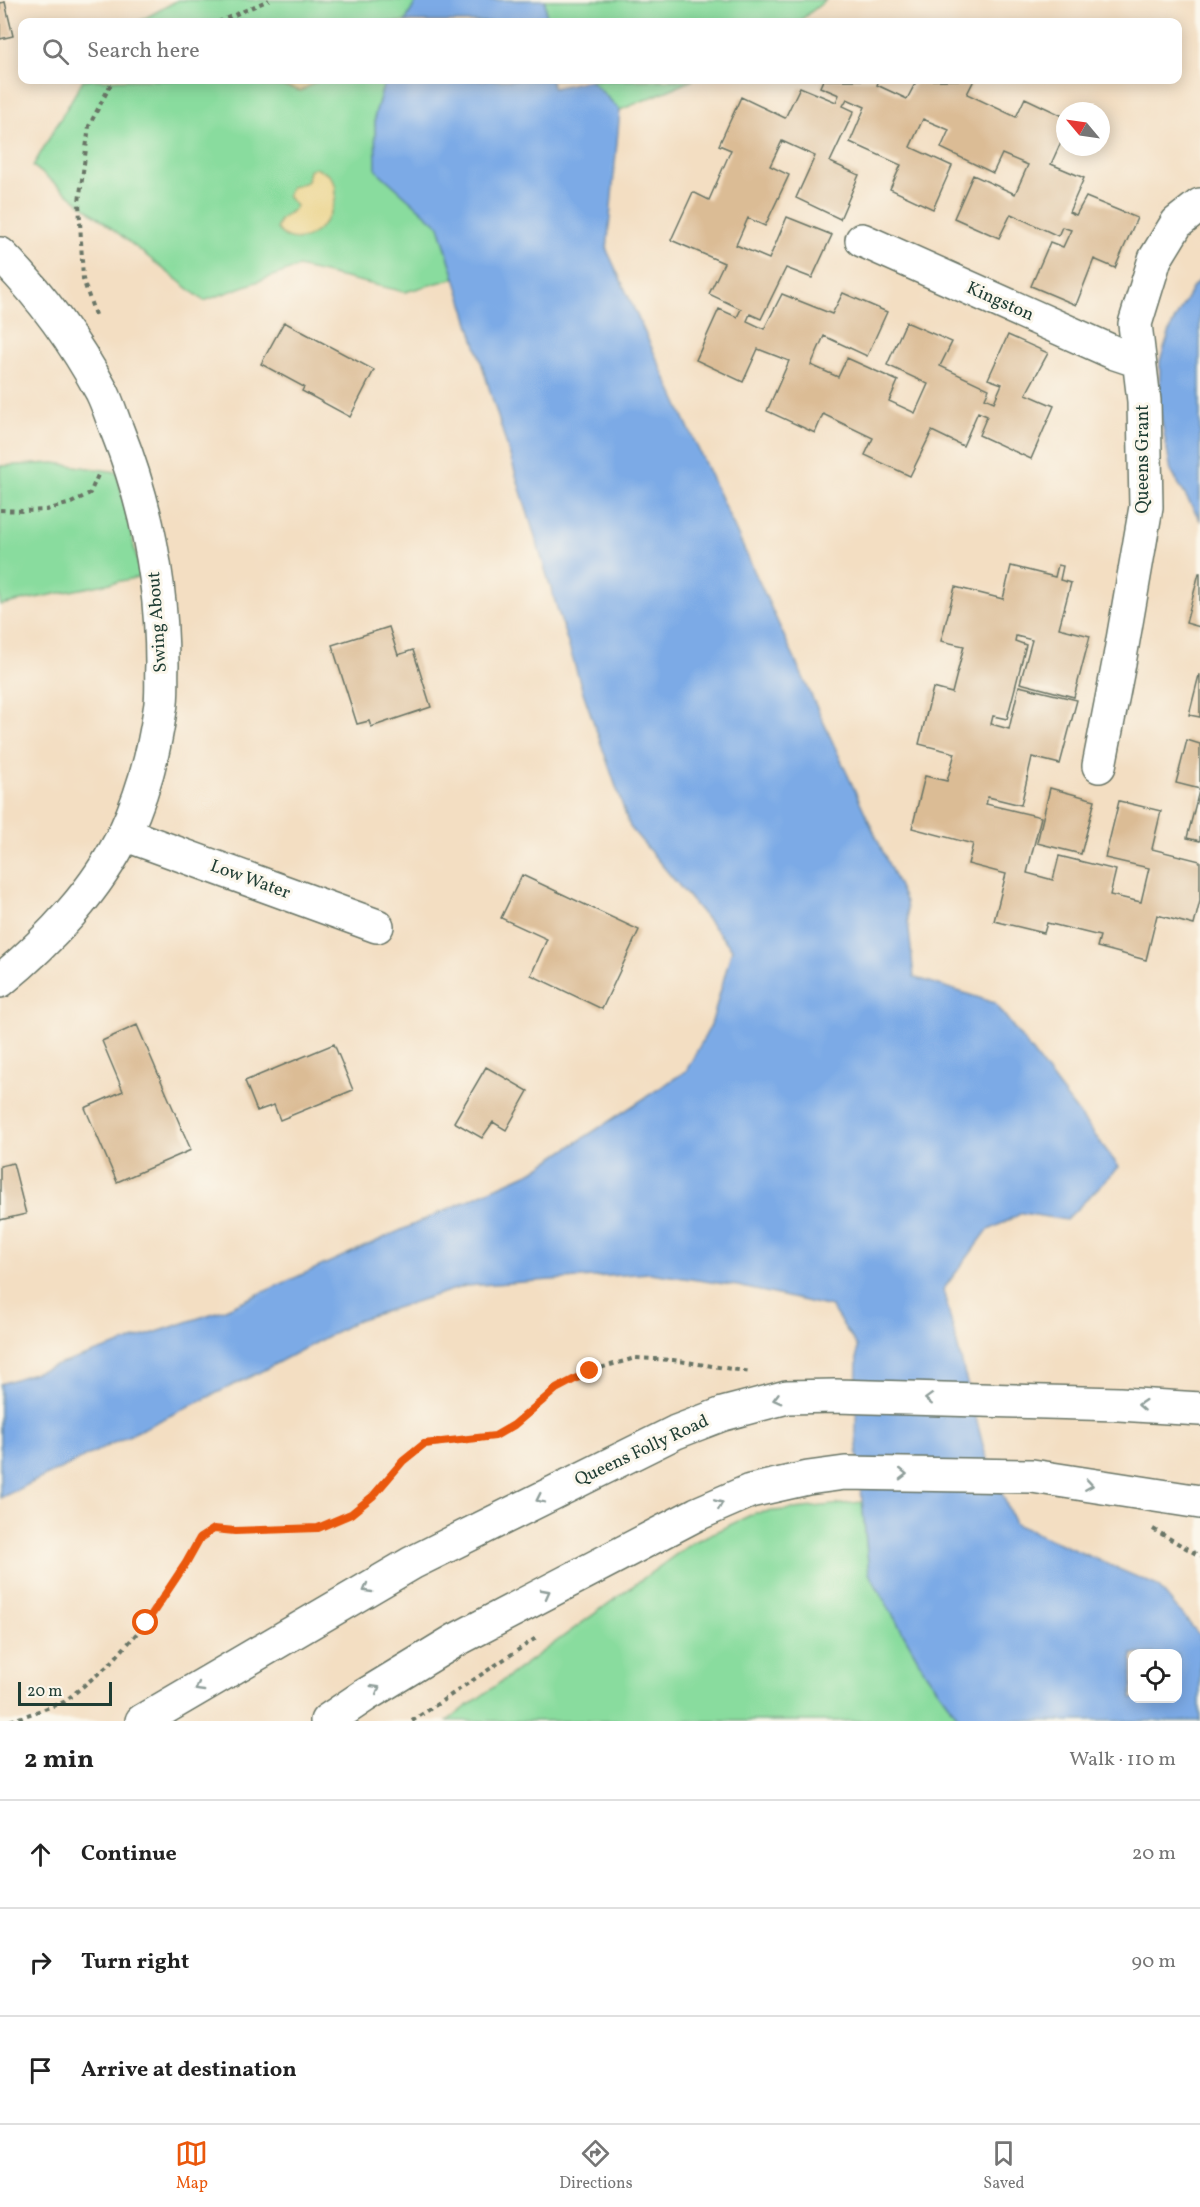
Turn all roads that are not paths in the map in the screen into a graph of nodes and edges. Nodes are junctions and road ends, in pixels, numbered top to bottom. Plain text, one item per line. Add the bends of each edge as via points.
1 (1200, 205) edge
2 (862, 240) dead end
3 (0, 254) edge
4 (1139, 361) junction
5 (1099, 766) dead end
6 (124, 834) junction
7 (377, 926) dead end
8 (0, 981) edge
9 (1200, 1409) edge
10 (1200, 1502) edge
11 (142, 1721) edge
12 (327, 1721) edge

1 - 4 street, Queens Grant via 1177,223 1155,259 1135,324
2 - 4 street, Kingston
3 - 6 street, Swing About via 70,338 103,394 141,500 157,578 162,634 161,708 152,758
4 - 5 street, Queens Grant via 1144,401 1146,507
6 - 7 street, Low Water
6 - 8 street, Swing About via 96,880 67,916
9 -> 11 street, Queens Folly Road via 835,1396 787,1397 723,1414 676,1432 412,1563
12 -> 10 street via 456,1640 697,1514 750,1491 844,1473 1032,1476

